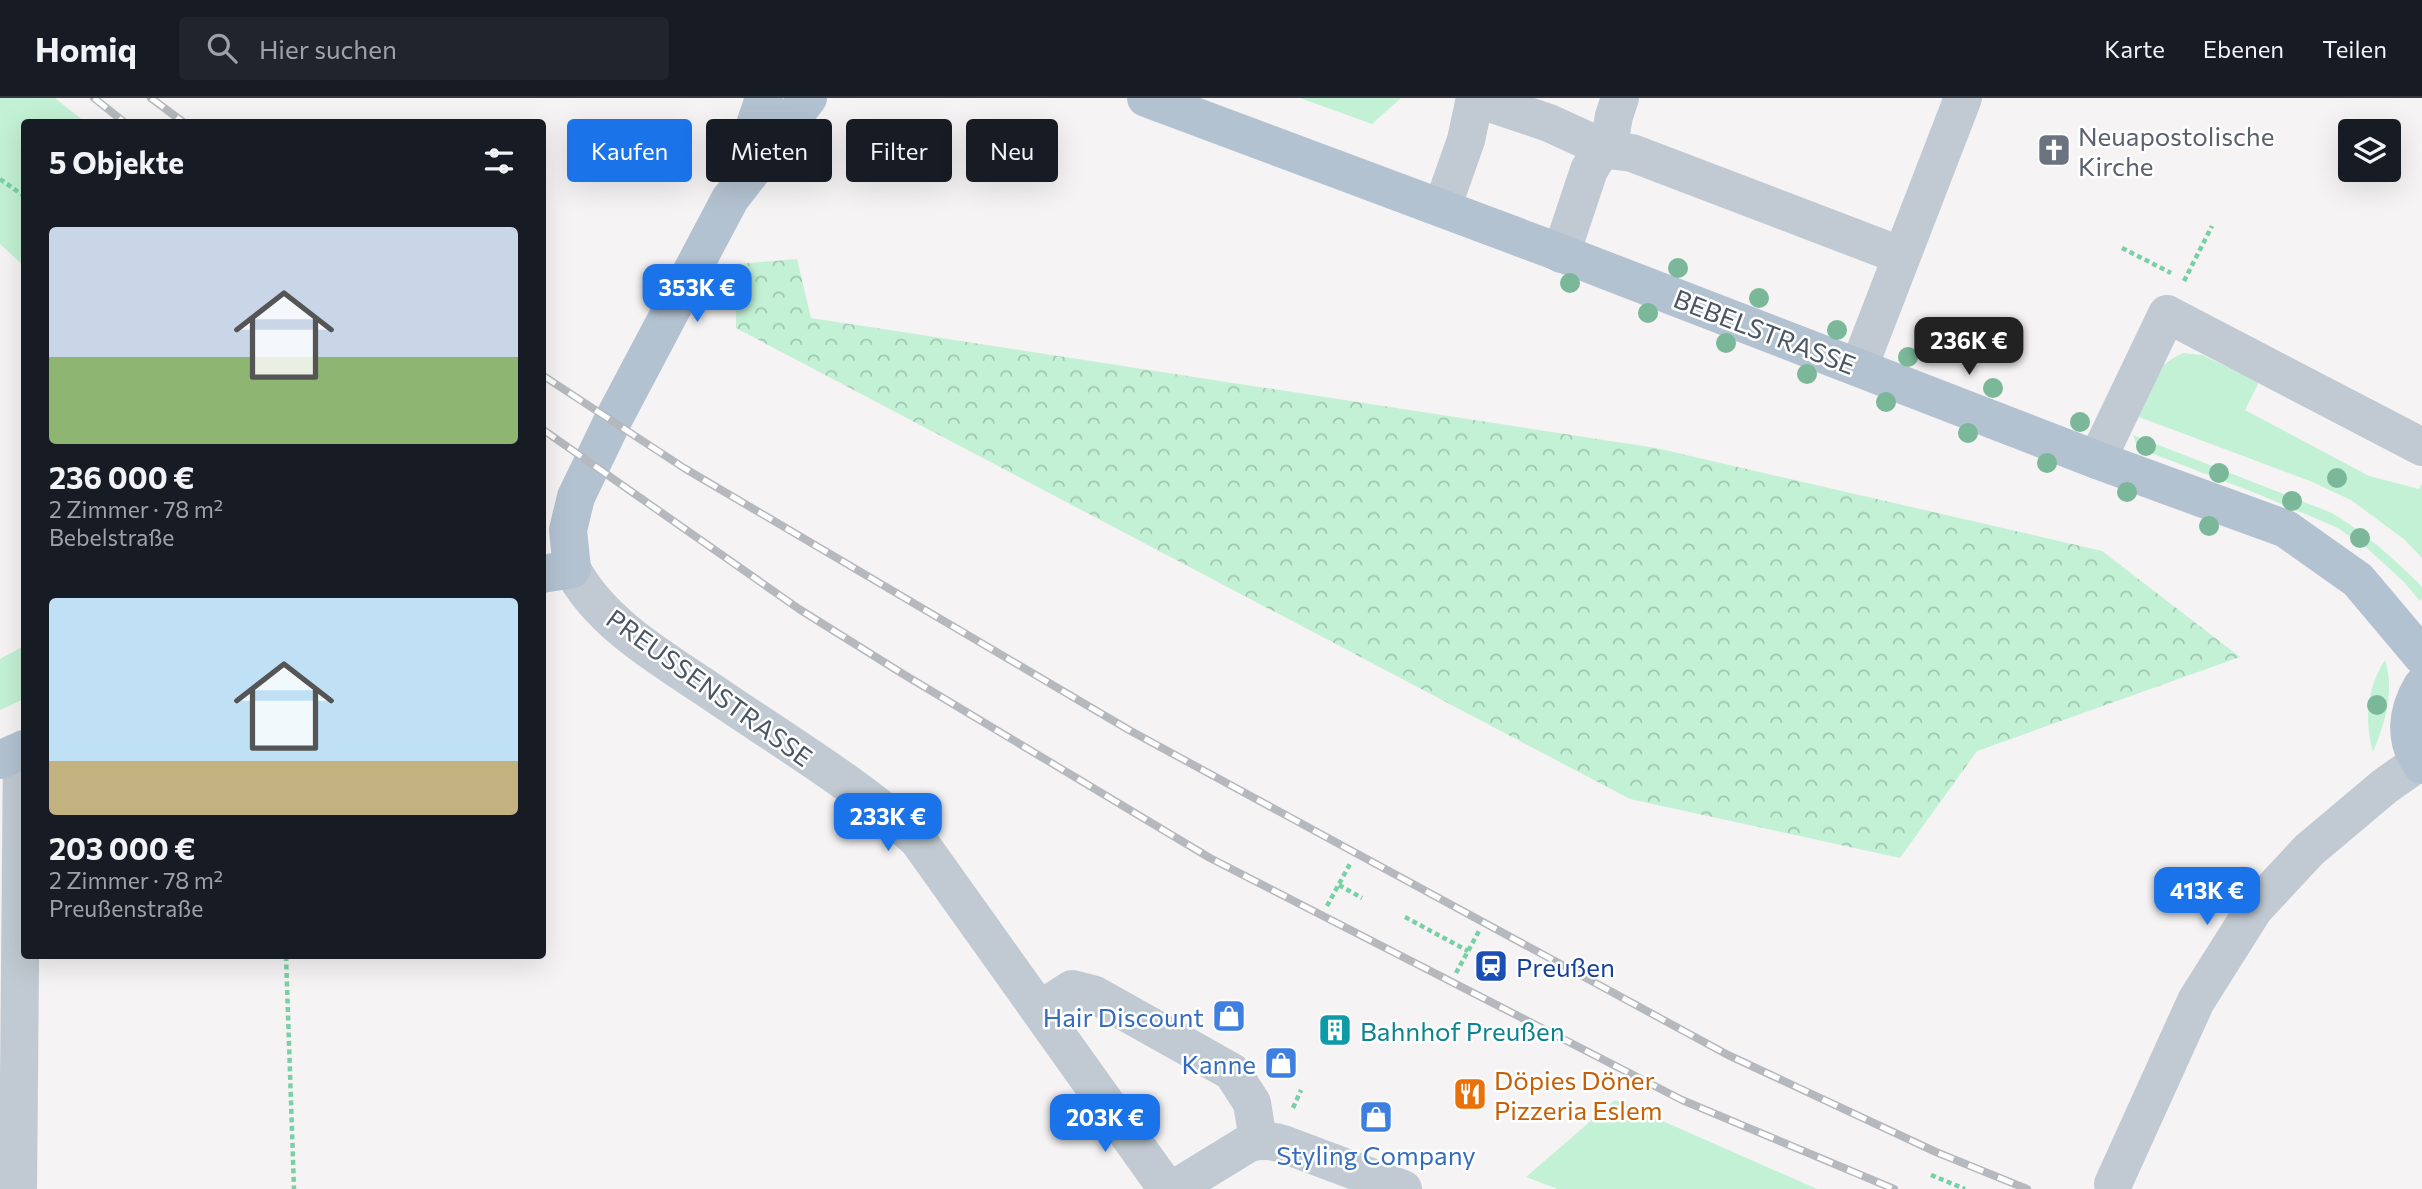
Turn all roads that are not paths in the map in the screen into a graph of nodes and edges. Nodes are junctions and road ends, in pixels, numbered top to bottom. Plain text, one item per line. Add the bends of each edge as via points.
1 (764, 98) edge
2 (1146, 98) edge
3 (1475, 98) edge
4 (1620, 98) edge
5 (1963, 98) edge
6 (806, 99) edge
7 (1528, 106) edge
8 (1608, 150) junction
9 (730, 199) junction
10 (1442, 208) junction
11 (1561, 254) junction
12 (1902, 256) junction
13 (1859, 367) junction
14 (2422, 447) edge
15 (2096, 460) junction
16 (555, 531) edge
17 (557, 571) edge
18 (2422, 656) edge
19 (2422, 686) edge
20 (15, 753) edge
21 (2421, 763) edge
22 (1040, 1010) junction
23 (1258, 1140) junction
24 (2113, 1184) dead end
25 (18, 1189) edge
26 (1167, 1189) edge
27 (1174, 1189) edge
28 (1403, 1189) edge

1 - 9 main road
2 - 10 main road, BEBELSTRASSE
3 - 7 street
3 - 10 street
4 - 8 street
5 - 12 street
6 - 9 main road
7 - 8 street via 1549,122
8 - 11 street via 1600,152 1589,170
8 - 12 street via 1632,153
9 - 16 main road
10 - 11 main road, BEBELSTRASSE
11 - 13 main road, BEBELSTRASSE
12 - 13 street
13 - 15 main road, BEBELSTRASSE
14 - 15 street via 2167,314
15 - 18 main road, BEBELSTRASSE via 2286,529 2358,580
16 - 17 main road
17 - 22 street, PREUSSENSTRASSE via 654,653 893,817 918,840
19 - 21 main road via 2408,724 2410,744
20 - 25 street
21 - 24 street via 2385,786 2309,850 2254,909 2196,1001
22 - 23 street via 1072,989 1095,995 1232,1072 1252,1103
22 - 26 street, PREUSSENSTRASSE
23 - 27 street
23 - 28 street via 1271,1140

